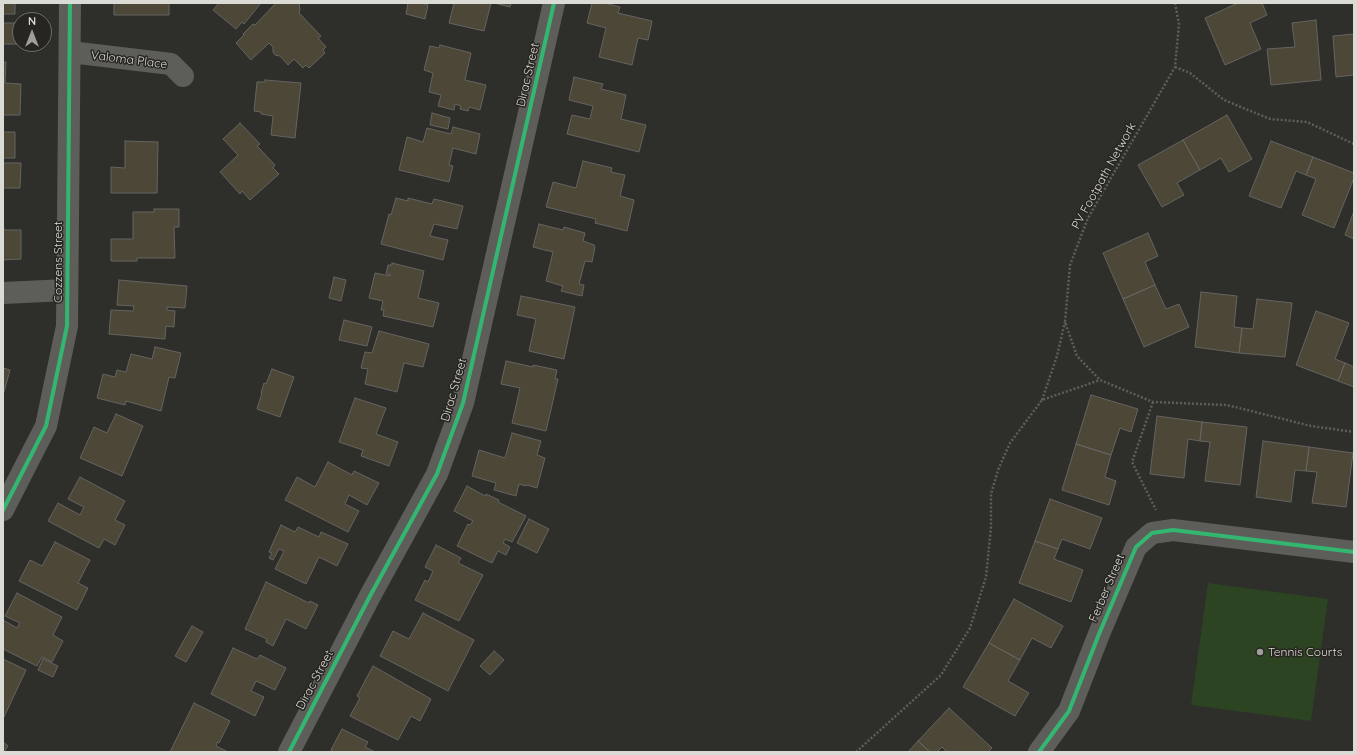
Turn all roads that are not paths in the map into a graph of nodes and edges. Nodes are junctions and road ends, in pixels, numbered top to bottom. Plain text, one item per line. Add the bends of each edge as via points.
1 (70, 3) edge
2 (554, 3) edge
3 (70, 52) junction
4 (183, 76) dead end
5 (67, 290) junction
6 (3, 293) edge
7 (3, 510) edge
8 (1354, 552) edge
9 (289, 752) edge
10 (1039, 752) edge

1 - 3 street, Cozzens Street
2 - 9 street, Dirac Street via 463,403 437,474
3 - 4 street, Valoma Place via 171,64
3 - 5 street, Cozzens Street
5 - 6 street
5 - 7 street, Cozzens Street via 67,326 46,426
8 - 10 street, Ferber Street via 1166,530 1152,533 1136,547 1069,711

